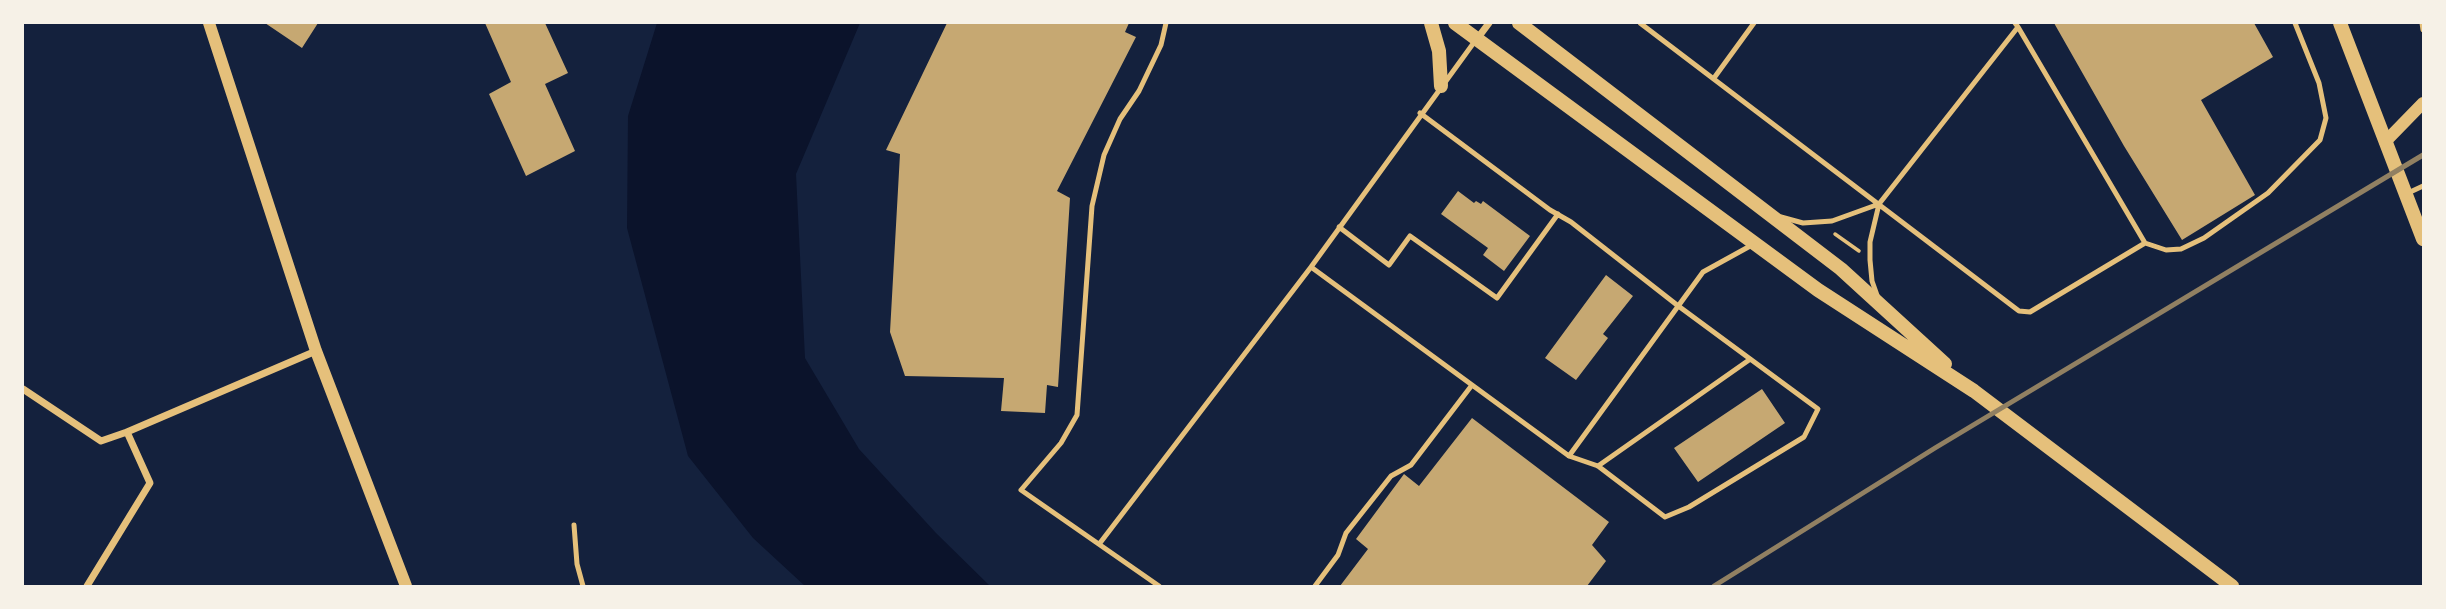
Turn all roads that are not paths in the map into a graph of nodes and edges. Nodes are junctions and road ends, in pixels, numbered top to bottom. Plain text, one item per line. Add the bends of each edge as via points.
1 (209, 23) edge
2 (1166, 23) edge
3 (1430, 23) edge
4 (1455, 23) edge
5 (1489, 23) edge
6 (1519, 23) edge
7 (1640, 23) edge
8 (1754, 23) edge
9 (2295, 23) edge
10 (2340, 23) edge
11 (2422, 23) edge
12 (2017, 25) edge
13 (2423, 30) edge
14 (1476, 40) junction
15 (1714, 78) junction
16 (1441, 86) junction
17 (2423, 103) edge
18 (1420, 113) junction
19 (2385, 142) junction
20 (2423, 186) edge
21 (2405, 195) junction
22 (1879, 204) junction
23 (1768, 213) junction
24 (1558, 214) junction
25 (1339, 227) junction
26 (2423, 239) edge
27 (1755, 243) junction
28 (2144, 243) junction
29 (1311, 267) junction
30 (1677, 305) junction
31 (1881, 305) junction
32 (317, 351) junction
33 (1749, 360) junction
34 (1472, 385) junction
35 (23, 389) edge
36 (1974, 391) junction
37 (127, 432) junction
38 (1569, 456) junction
39 (1598, 466) junction
40 (574, 525) dead end
41 (1100, 543) junction
42 (87, 586) edge
43 (406, 586) edge
44 (583, 586) edge
45 (1159, 586) edge
46 (1315, 586) edge
47 (2232, 586) edge

1 - 32 street
2 - 41 lane via 1155,57 1104,155 1092,206 1077,415 1061,443 1021,490
3 - 16 main road via 1439,51
4 - 14 main road
5 - 14 street
6 - 23 main road
7 - 15 lane
8 - 15 lane
9 - 28 lane via 2319,83 2326,118 2320,140 2268,192 2204,238 2181,249
10 - 19 main road
11 - 13 lane
12 - 22 lane
12 - 28 lane
14 - 16 lane
14 - 27 main road
15 - 22 lane
16 - 18 lane
17 - 19 street
18 - 24 lane
18 - 25 lane
19 - 21 main road
20 - 21 lane
21 - 26 main road
22 - 23 lane via 1819,222 1803,223
22 - 28 lane via 2019,311 2030,312
22 - 31 lane via 1870,263
23 - 31 main road
24 - 25 lane via 1497,298 1410,236 1390,265
24 - 30 lane
25 - 29 lane
27 - 30 lane via 1703,272
27 - 36 main road
29 - 34 lane
29 - 41 lane
30 - 33 lane
30 - 38 lane
31 - 36 main road
32 - 37 street
32 - 43 street
33 - 39 lane
33 - 39 lane via 1818,409 1804,437 1665,517
34 - 38 lane
34 - 46 lane via 1411,465 1391,476 1346,533 1338,555
35 - 37 street via 102,441
36 - 47 main road
37 - 42 street via 150,483
38 - 39 lane
40 - 44 lane
41 - 45 lane

